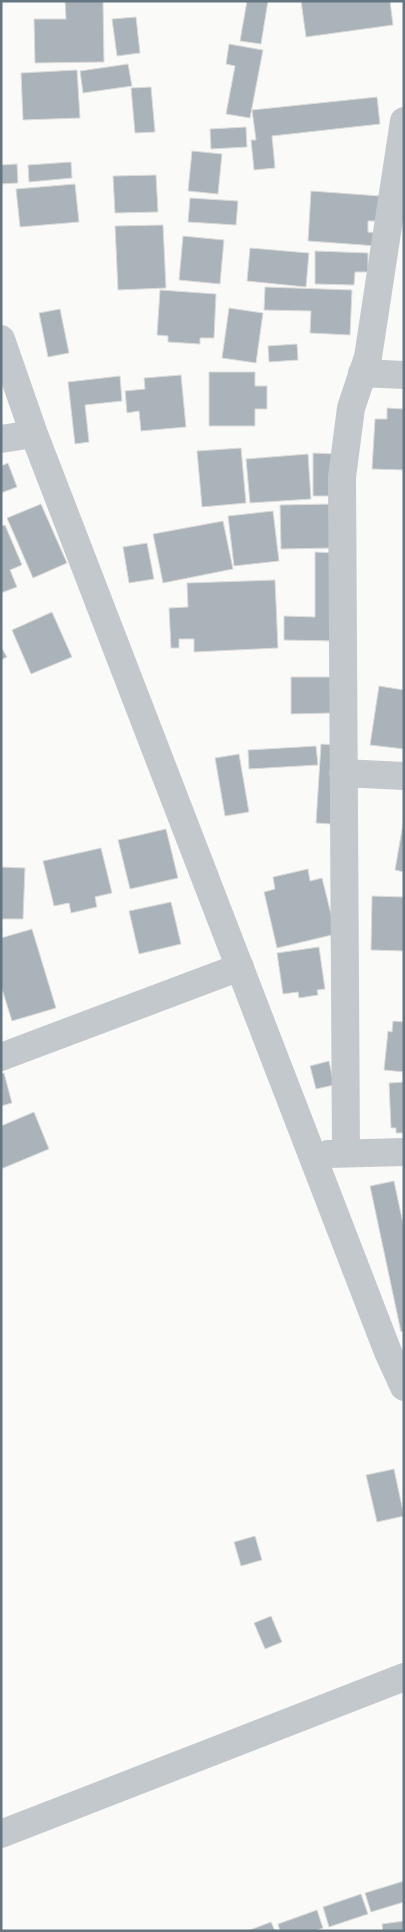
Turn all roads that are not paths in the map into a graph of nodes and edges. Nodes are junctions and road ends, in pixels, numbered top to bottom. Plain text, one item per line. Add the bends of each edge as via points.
1 (404, 121) edge
2 (1, 339) edge
3 (362, 373) junction
4 (404, 375) edge
5 (34, 434) junction
6 (1, 439) edge
7 (343, 773) junction
8 (404, 776) edge
9 (240, 966) junction
10 (1, 1057) edge
11 (404, 1152) edge
12 (312, 1154) junction
13 (346, 1154) junction
14 (396, 1351) edge
15 (404, 1386) edge
16 (404, 1677) edge
17 (1, 1834) edge

1 - 3 street via 368,357
2 - 5 street
3 - 4 street
3 - 7 street via 351,408 342,477
5 - 6 street
5 - 9 street
7 - 8 street
7 - 13 street
9 - 10 street
9 - 12 street
11 - 13 street
12 - 13 street
12 - 14 street
14 - 15 street
16 - 17 street

